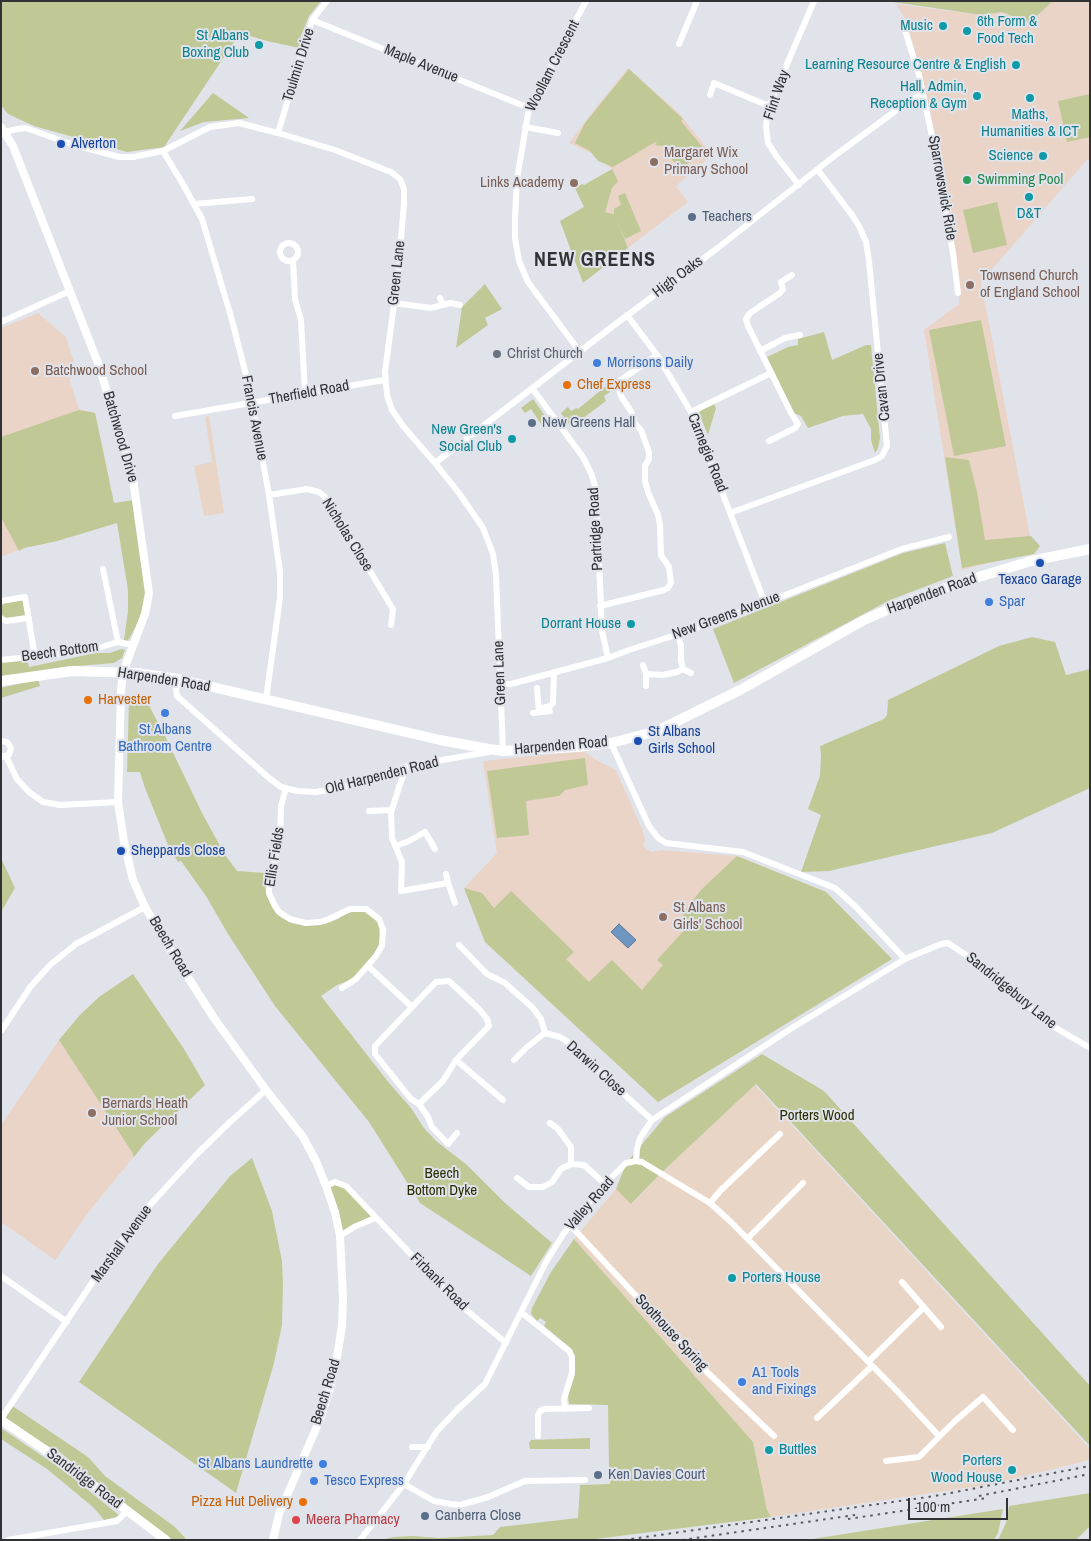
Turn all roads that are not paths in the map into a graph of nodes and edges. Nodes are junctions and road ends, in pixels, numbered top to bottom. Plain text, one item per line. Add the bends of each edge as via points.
1 (327, 1) edge
2 (586, 1) edge
3 (698, 1) edge
4 (814, 1) edge
5 (312, 20) junction
6 (904, 27) dead end
7 (680, 44) dead end
8 (710, 95) dead end
9 (923, 95) junction
10 (769, 106) junction
11 (529, 108) junction
12 (525, 127) junction
13 (3, 130) edge
14 (278, 133) junction
15 (558, 133) dead end
16 (163, 151) junction
17 (818, 170) junction
18 (799, 185) junction
19 (252, 199) dead end
20 (194, 204) junction
21 (292, 260) dead end
22 (792, 275) dead end
23 (70, 291) junction
24 (958, 294) dead end
25 (440, 298) dead end
26 (394, 304) junction
27 (443, 305) junction
28 (460, 305) dead end
29 (627, 315) junction
30 (1, 322) edge
31 (800, 335) dead end
32 (760, 351) junction
33 (580, 352) junction
34 (657, 355) junction
35 (771, 373) junction
36 (384, 380) junction
37 (532, 388) junction
38 (306, 393) junction
39 (252, 403) junction
40 (691, 412) junction
41 (175, 416) dead end
42 (769, 441) dead end
43 (435, 463) junction
44 (269, 496) junction
45 (730, 513) junction
46 (949, 537) dead end
47 (1090, 549) edge
48 (103, 568) dead end
49 (1, 601) edge
50 (765, 603) junction
51 (600, 606) junction
52 (29, 618) junction
53 (1, 619) edge
54 (391, 625) dead end
55 (677, 634) junction
56 (118, 642) junction
57 (133, 645) junction
58 (35, 657) junction
59 (608, 658) junction
60 (1, 660) edge
61 (643, 665) dead end
62 (683, 669) junction
63 (123, 672) junction
64 (554, 672) junction
65 (691, 673) dead end
66 (646, 674) junction
67 (178, 679) junction
68 (1, 681) edge
69 (500, 684) junction
70 (646, 686) dead end
71 (537, 688) dead end
72 (266, 699) junction
73 (537, 711) junction
74 (550, 711) dead end
75 (1, 741) edge
76 (611, 743) junction
77 (503, 751) junction
78 (488, 752) dead end
79 (4, 757) edge
80 (407, 766) junction
81 (286, 788) junction
82 (118, 802) junction
83 (392, 810) junction
84 (369, 811) dead end
85 (396, 846) junction
86 (435, 850) dead end
87 (446, 874) dead end
88 (448, 883) junction
89 (455, 903) dead end
90 (145, 907) junction
91 (459, 945) dead end
92 (906, 959) junction
93 (368, 966) junction
94 (342, 988) dead end
95 (412, 1007) junction
96 (1, 1031) edge
97 (546, 1033) junction
98 (1090, 1048) edge
99 (456, 1060) junction
100 (514, 1060) dead end
101 (266, 1090) junction
102 (503, 1100) dead end
103 (419, 1104) junction
104 (652, 1120) junction
105 (550, 1123) dead end
106 (457, 1133) dead end
107 (780, 1134) dead end
108 (636, 1161) junction
109 (571, 1164) junction
110 (517, 1178) dead end
111 (803, 1183) dead end
112 (605, 1184) junction
113 (326, 1186) junction
114 (710, 1203) junction
115 (375, 1218) junction
116 (571, 1226) junction
117 (340, 1236) junction
118 (748, 1238) junction
119 (1, 1276) edge
120 (902, 1282) dead end
121 (924, 1307) junction
122 (521, 1312) junction
123 (67, 1322) junction
124 (941, 1327) dead end
125 (506, 1343) junction
126 (870, 1364) junction
127 (589, 1408) dead end
128 (565, 1409) junction
129 (817, 1418) dead end
130 (1, 1420) edge
131 (1013, 1430) dead end
132 (538, 1436) dead end
133 (774, 1436) dead end
134 (939, 1436) junction
135 (412, 1447) dead end
136 (428, 1447) junction
137 (886, 1461) dead end
138 (585, 1480) dead end
139 (404, 1484) junction
140 (127, 1511) junction
141 (8, 1540) edge
142 (166, 1540) edge
143 (273, 1540) edge
144 (360, 1540) edge

1 - 5 street, Toulmin Drive
2 - 11 street, Woollam Crescent
3 - 7 street
4 - 10 street, Flint Way
5 - 11 street, Maple Avenue
5 - 14 street, Toulmin Drive
6 - 9 street, Sparrowswick Ride
8 - 10 street via 714,83
9 - 17 street, High Oaks via 913,98
9 - 24 street, Sparrowswick Ride via 946,202
10 - 18 street, Flint Way via 768,143
11 - 12 street, Woollam Crescent
12 - 15 street
12 - 33 street, Woollam Crescent via 516,200 519,261 535,294
13 - 16 street, Green Lane via 26,128 119,157
13 - 23 street, Batchwood Drive via 13,146
14 - 16 street, Green Lane via 239,124 210,128
14 - 26 street, Green Lane via 335,150 391,172 400,179 404,203
16 - 20 street, Francis Avenue
17 - 18 street, High Oaks
17 - 45 street, Cavan Drive via 852,215 866,242 886,451 874,460
18 - 29 street, High Oaks
19 - 20 street
20 - 39 street, Francis Avenue via 202,219 232,320
21 - 38 street via 295,299 301,320
22 - 32 street via 781,282 783,289 780,293 746,319
23 - 30 street
23 - 57 street, Batchwood Drive via 98,363 132,472 149,592
25 - 27 street
26 - 27 street via 431,308
26 - 36 street, Green Lane
27 - 28 street
29 - 33 street, High Oaks
29 - 34 street, Carnegie Road
31 - 32 street via 785,338
32 - 35 street
33 - 37 street, High Oaks
34 - 40 street, Carnegie Road
34 - 51 street via 621,380 618,387 649,452 645,481 658,516 661,555 669,567 671,583 664,590
35 - 40 street
35 - 42 street via 798,424
36 - 38 street, Therfield Road
36 - 43 street, Green Lane via 392,410
37 - 43 street, High Oaks
37 - 51 street, Partridge Road via 584,457 596,489
38 - 39 street, Therfield Road
39 - 41 street, Therfield Road
39 - 44 street, Francis Avenue
40 - 45 street, Carnegie Road
43 - 69 street, Green Lane via 482,528 494,554
44 - 54 street, Nicholas Close via 307,489 325,496 393,610
44 - 72 street, Francis Avenue via 280,572 280,598
45 - 50 street, Carnegie Road
46 - 50 street, New Greens Avenue via 902,549
47 - 76 main road, Harpenden Road via 962,582 896,606 864,620 700,711 657,731
48 - 56 street
49 - 52 street via 25,597
50 - 55 street, New Greens Avenue
51 - 59 street, Partridge Road
52 - 53 street
52 - 58 street
55 - 59 street, New Greens Avenue
55 - 62 street
56 - 57 street
56 - 58 street, Beech Bottom
57 - 63 street, Batchwood Drive
58 - 60 street, Beech Bottom
59 - 64 street, New Greens Avenue
61 - 66 street
62 - 65 street
62 - 66 street via 664,675
63 - 67 main road, Harpenden Road
63 - 68 main road, Harpenden Road via 72,671
63 - 82 street, Beech Road
64 - 69 street, New Greens Avenue
64 - 73 street via 553,703
66 - 70 street
67 - 72 main road, Harpenden Road
67 - 81 street, Old Harpenden Road via 177,696 269,778
69 - 77 street, Green Lane
71 - 73 street
72 - 77 main road, Harpenden Road via 440,740
73 - 74 street
75 - 79 street via 7,742 11,748
76 - 77 main road, Harpenden Road
76 - 92 street via 649,826 658,838 666,843 743,852 835,888
78 - 80 street, Old Harpenden Road
79 - 82 street via 17,779 43,802 60,806
80 - 81 street, Old Harpenden Road via 364,782 329,790 306,792
80 - 83 street
81 - 93 street, Ellis Fields via 281,806 280,841 268,879 272,900 279,912 306,923 320,922 350,909 361,908 371,912 379,919 384,934 382,946
82 - 90 street, Beech Road via 133,880
83 - 84 street
83 - 85 street via 392,838
85 - 86 street via 425,832
85 - 88 street via 402,862 401,891
87 - 88 street
88 - 89 street
90 - 96 street via 76,944 50,965
90 - 101 street, Beech Road via 214,1018
91 - 97 street via 487,974 505,983 533,1008
92 - 98 street, Sandridgebury Lane via 948,943 1001,979 1044,1021
92 - 104 street via 792,1028
93 - 94 street, Ellis Fields
93 - 95 street
95 - 99 street via 436,982 449,981 479,1009 489,1026
95 - 103 street via 375,1046 375,1054 411,1099
97 - 100 street
97 - 104 street, Darwin Close via 565,1040
99 - 102 street
99 - 103 street via 443,1081
101 - 113 street, Beech Road via 303,1137
101 - 123 street, Marshall Avenue via 196,1155 149,1206 114,1250
103 - 106 street via 432,1127 448,1144
104 - 108 street via 640,1138
105 - 109 street via 571,1147
107 - 114 street
108 - 112 street, Valley Road via 626,1163
108 - 114 street
109 - 110 street via 543,1187 529,1187
109 - 112 street via 584,1165
111 - 118 street
112 - 116 street, Valley Road
113 - 115 street via 335,1182 346,1186
113 - 117 street, Beech Road
114 - 118 street
115 - 117 street
115 - 125 street, Firbank Road via 444,1290
116 - 122 street, Valley Road via 546,1262
116 - 133 street, Soothouse Spring via 706,1370
117 - 143 street, Beech Road via 343,1298 338,1357 321,1417 279,1514
118 - 126 street
119 - 123 street
120 - 121 street
121 - 124 street
121 - 126 street
122 - 125 street, Valley Road
122 - 128 street via 569,1351 572,1357
123 - 130 street, Marshall Avenue
125 - 136 street, Valley Road via 485,1384 437,1432
126 - 129 street
126 - 134 street
127 - 128 street
128 - 132 street via 540,1411
130 - 140 main road, Sandridge Road
131 - 134 street via 983,1397
134 - 137 street via 919,1457
135 - 136 street
136 - 139 street, Valley Road
138 - 139 street via 525,1481 488,1497 460,1504 434,1501
139 - 144 street, Valley Road
140 - 141 street via 117,1521
140 - 142 main road, Sandridge Road

